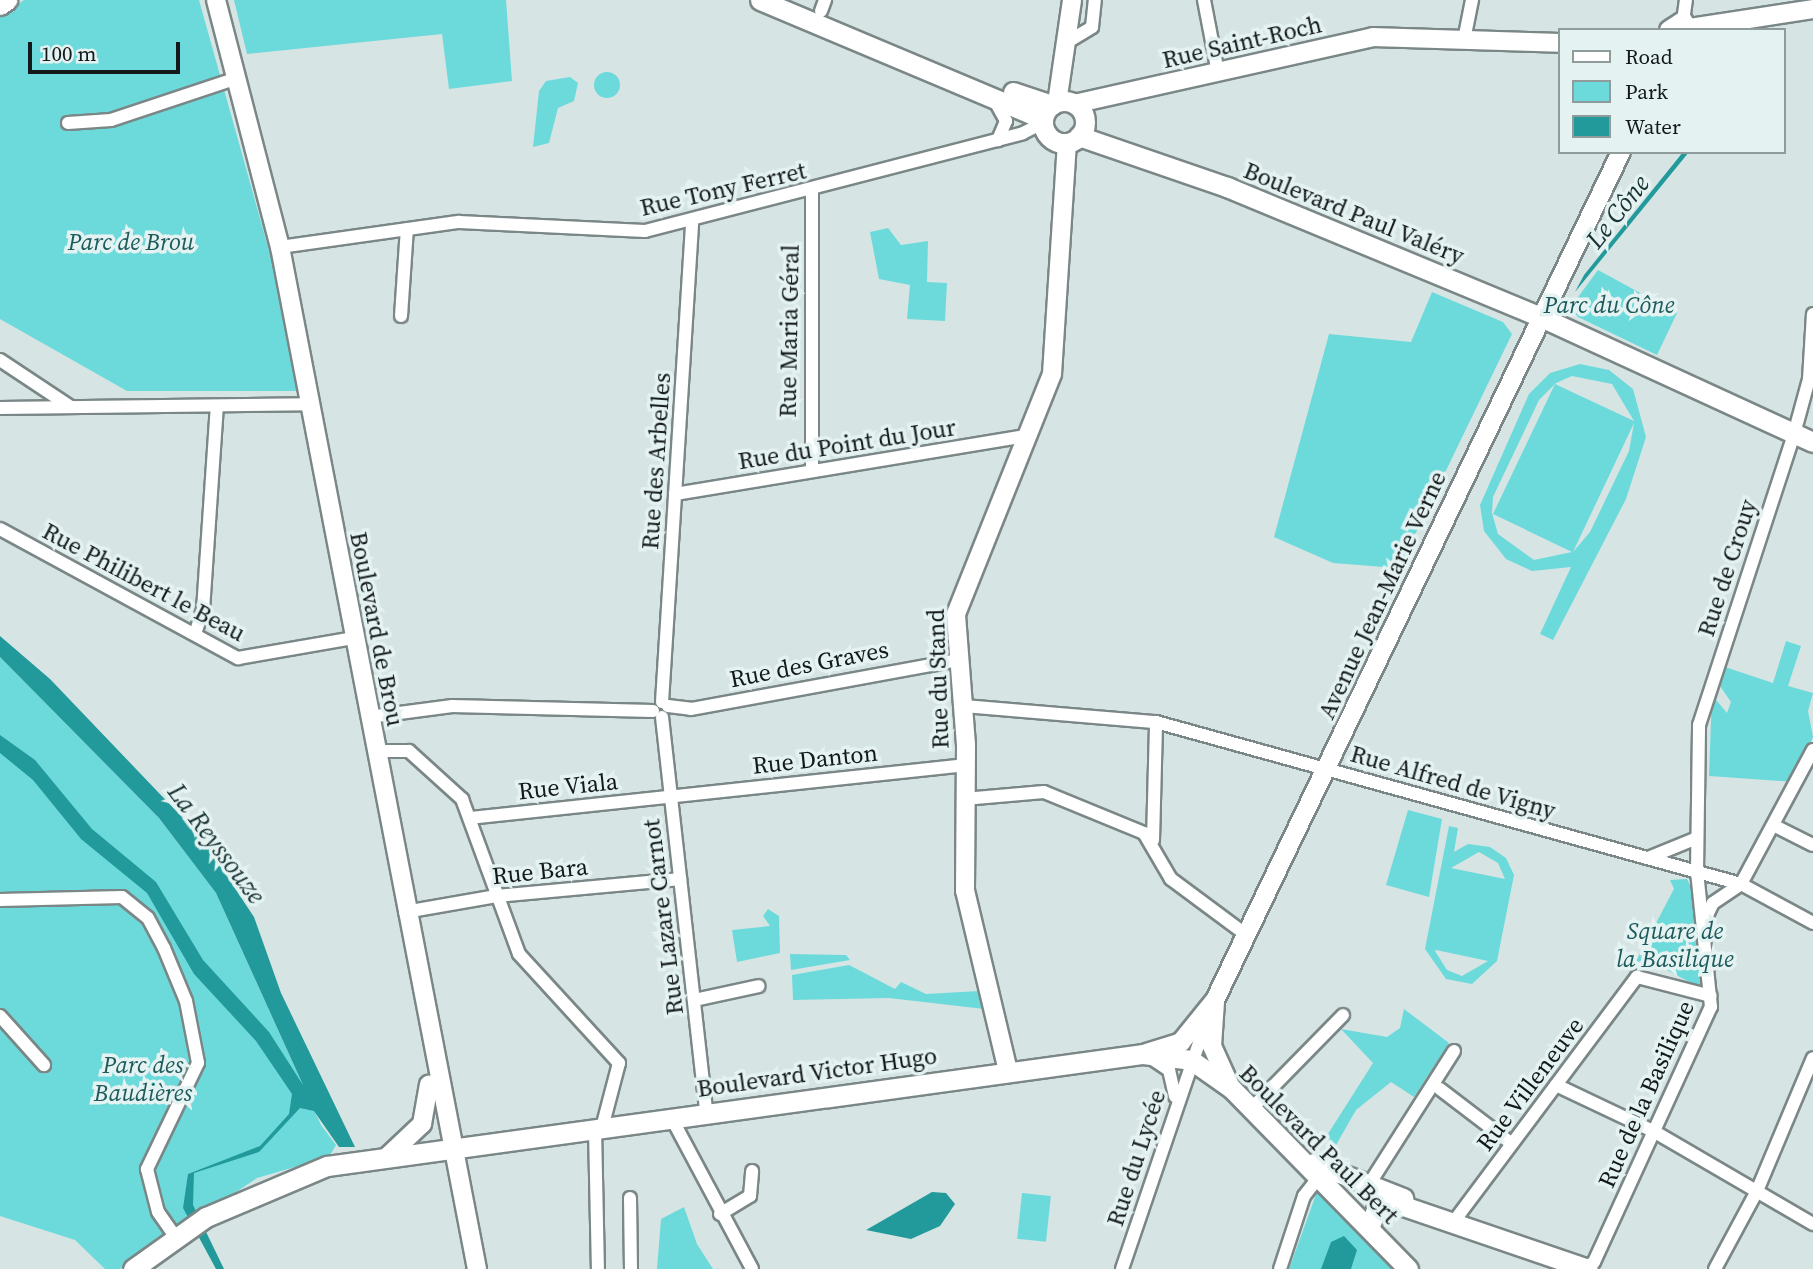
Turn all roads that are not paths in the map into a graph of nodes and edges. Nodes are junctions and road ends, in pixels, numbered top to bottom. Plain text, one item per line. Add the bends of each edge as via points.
1 (7, 0) edge
2 (216, 0) edge
3 (761, 0) edge
4 (794, 0) edge
5 (1072, 0) edge
6 (1095, 0) edge
7 (1204, 0) edge
8 (1472, 0) edge
9 (1686, 0) edge
10 (0, 5) edge
11 (823, 6) edge
12 (1813, 9) edge
13 (1683, 27) edge
14 (1464, 40) junction
15 (1069, 41) junction
16 (1558, 43) edge
17 (1218, 73) junction
18 (234, 79) junction
19 (986, 93) junction
20 (1064, 119) junction
21 (68, 123) dead end
22 (998, 140) junction
23 (1620, 154) edge
24 (812, 190) junction
25 (692, 222) junction
26 (407, 229) junction
27 (280, 247) junction
28 (1813, 314) edge
29 (401, 316) dead end
30 (1541, 317) junction
31 (0, 360) edge
32 (46, 387) junction
33 (308, 404) junction
34 (71, 407) junction
35 (217, 407) junction
36 (0, 408) edge
37 (37, 408) junction
38 (1794, 434) junction
39 (1027, 436) junction
40 (1813, 442) edge
41 (812, 471) junction
42 (675, 494) junction
43 (0, 529) edge
44 (196, 631) junction
45 (354, 638) junction
46 (959, 660) junction
47 (964, 706) junction
48 (661, 709) junction
49 (369, 717) junction
50 (1156, 722) junction
51 (1813, 750) edge
52 (375, 751) junction
53 (965, 765) junction
54 (1810, 767) edge
55 (1326, 768) junction
56 (670, 796) junction
57 (964, 799) junction
58 (470, 818) junction
59 (1775, 826) junction
60 (1697, 838) junction
61 (1153, 840) junction
62 (1813, 845) edge
63 (1648, 858) junction
64 (1697, 872) junction
65 (680, 879) junction
66 (1741, 884) junction
67 (497, 896) junction
68 (0, 900) edge
69 (405, 912) junction
70 (1813, 923) edge
71 (1703, 925) junction
72 (1245, 934) junction
73 (760, 986) dead end
74 (1711, 996) junction
75 (694, 1000) junction
76 (1215, 1000) junction
77 (0, 1016) edge
78 (1343, 1016) dead end
79 (424, 1018) junction
80 (1454, 1051) dead end
81 (1143, 1054) junction
82 (1813, 1058) edge
83 (1191, 1060) junction
84 (44, 1065) dead end
85 (1008, 1071) junction
86 (1556, 1085) junction
87 (1231, 1088) junction
88 (1440, 1088) dead end
89 (1175, 1103) junction
90 (1252, 1108) junction
91 (706, 1112) junction
92 (671, 1117) junction
93 (598, 1128) junction
94 (1655, 1132) junction
95 (1511, 1143) junction
96 (451, 1146) junction
97 (1300, 1153) junction
98 (388, 1156) junction
99 (752, 1171) dead end
100 (1319, 1177) junction
101 (1368, 1186) junction
102 (1757, 1191) junction
103 (631, 1198) dead end
104 (720, 1214) junction
105 (1455, 1220) junction
106 (1813, 1224) edge
107 (1369, 1228) junction
108 (175, 1236) junction
109 (1555, 1263) edge
110 (134, 1269) edge
111 (477, 1269) edge
112 (598, 1269) edge
113 (631, 1269) edge
114 (752, 1269) edge
115 (1122, 1269) edge
116 (1280, 1269) edge
117 (1408, 1269) edge
118 (1586, 1269) edge
119 (1715, 1269) edge

1 - 10 main road
2 - 18 street, Boulevard de Brou
3 - 19 main road
4 - 11 main road
5 - 15 street, Rue du Stand
6 - 15 street via 1092,27
7 - 17 street
8 - 14 street
9 - 13 street
11 - 20 main road
12 - 13 street
14 - 16 street, Rue Saint-Roch
14 - 17 street, Rue Saint-Roch via 1373,37
15 - 20 street, Rue du Stand
17 - 20 street, Rue Saint-Roch via 1105,100
18 - 21 street via 110,120
18 - 27 street, Boulevard de Brou
19 - 20 main road
19 - 22 street via 1005,115
20 - 22 street, Rue Tony Ferret
20 - 30 main road, Boulevard Paul Valéry
20 - 39 street, Rue du Stand via 1056,353
22 - 24 street, Rue Tony Ferret
23 - 30 street, Avenue Jean-Marie Verne
24 - 25 street, Rue Tony Ferret
24 - 41 street, Rue Maria Géral
25 - 26 street, Rue Tony Ferret via 622,233 521,220
25 - 42 street, Rue des Arbelles
26 - 27 street, Rue Tony Ferret
26 - 29 street
27 - 33 street, Boulevard de Brou
28 - 38 street, Rue de Crouy via 1809,379
30 - 38 main road, Boulevard Paul Valéry
30 - 55 street, Avenue Jean-Marie Verne
31 - 32 street
32 - 34 street
32 - 37 street
33 - 35 street
33 - 45 street, Boulevard de Brou
34 - 35 street
34 - 37 street
35 - 44 street via 203,610
36 - 37 street
38 - 40 main road, Boulevard Paul Valéry
38 - 60 street, Rue de Crouy via 1699,725
39 - 41 street, Rue du Point du Jour
39 - 46 street, Rue du Stand via 957,604
41 - 42 street, Rue du Point du Jour
42 - 48 street, Rue des Arbelles
43 - 44 street, Rue Philibert le Beau
44 - 45 street, Rue Philibert le Beau via 243,659
45 - 49 street, Boulevard de Brou
46 - 47 street, Rue du Stand
46 - 48 street, Rue des Graves via 691,709
47 - 50 street, Rue Alfred de Vigny
47 - 53 street, Rue du Stand
48 - 49 street, Rue des Graves via 452,706
48 - 56 street, Rue Lazare Carnot
49 - 52 street, Boulevard de Brou
50 - 55 street, Rue Alfred de Vigny
50 - 61 street
51 - 54 street
52 - 58 street via 402,748 423,760 455,787
52 - 69 street, Boulevard de Brou
53 - 56 street, Rue Danton
53 - 57 street, Rue du Stand
54 - 59 street
55 - 63 street, Rue Alfred de Vigny
55 - 72 street, Avenue Jean-Marie Verne
56 - 58 street, Rue Viala
56 - 65 street, Rue Lazare Carnot
57 - 61 street via 1044,792
57 - 85 street, Rue du Stand via 972,935
58 - 67 street
59 - 62 street
59 - 66 street
60 - 63 street
60 - 64 street, Rue de Crouy
61 - 72 street via 1171,879
63 - 64 street, Rue Alfred de Vigny
64 - 66 street, Rue Alfred de Vigny
64 - 71 street, Rue de la Basilique
65 - 67 street, Rue Bara
65 - 75 street, Rue Lazare Carnot
66 - 70 street, Rue Alfred de Vigny
66 - 71 street via 1713,903
67 - 69 street, Rue Bara
67 - 93 street via 527,964 620,1063
68 - 108 street via 122,897 148,918 164,948 186,1001 198,1063 147,1169 158,1212
69 - 79 street, Boulevard de Brou
71 - 74 street, Rue de la Basilique
72 - 76 street, Avenue Jean-Marie Verne
73 - 75 street
74 - 86 street, Rue Villeneuve via 1641,974
74 - 94 street, Rue de la Basilique
75 - 91 street, Rue Lazare Carnot
76 - 81 street via 1181,1042
76 - 83 street, Avenue Jean-Marie Verne
76 - 87 street via 1212,1046
77 - 84 street
78 - 90 street
79 - 96 street, Boulevard de Brou
79 - 98 street via 429,1109 407,1142
80 - 101 street
81 - 83 main road, Boulevard Victor Hugo
81 - 85 main road, Boulevard Victor Hugo
81 - 89 street via 1169,1070
82 - 102 street
83 - 87 main road, Boulevard Paul Bert
83 - 89 street, Rue du Lycée
85 - 91 main road, Boulevard Victor Hugo
86 - 94 street
86 - 95 street, Rue Villeneuve
87 - 90 main road, Boulevard Paul Bert
88 - 95 street
89 - 115 street, Rue du Lycée
90 - 97 main road, Boulevard Paul Bert
91 - 92 main road, Boulevard Victor Hugo
92 - 93 main road, Boulevard Victor Hugo
92 - 104 street
93 - 96 main road, Boulevard Victor Hugo
93 - 112 street
94 - 102 street
94 - 118 street, Rue de la Basilique
95 - 105 street, Rue Villeneuve
96 - 98 main road, Boulevard Victor Hugo
96 - 111 street, Boulevard de Brou
97 - 100 main road, Boulevard Paul Bert
97 - 101 main road
98 - 108 main road, Boulevard Victor Hugo via 278,1182
99 - 104 street via 750,1196
100 - 107 main road, Boulevard Paul Bert
100 - 116 street via 1304,1196
101 - 105 main road
102 - 106 street
102 - 119 street
103 - 113 street
104 - 114 street
105 - 107 main road via 1389,1201 1376,1210
105 - 109 main road
107 - 117 main road, Boulevard Paul Bert
108 - 110 main road, Boulevard Victor Hugo
109 - 118 main road

